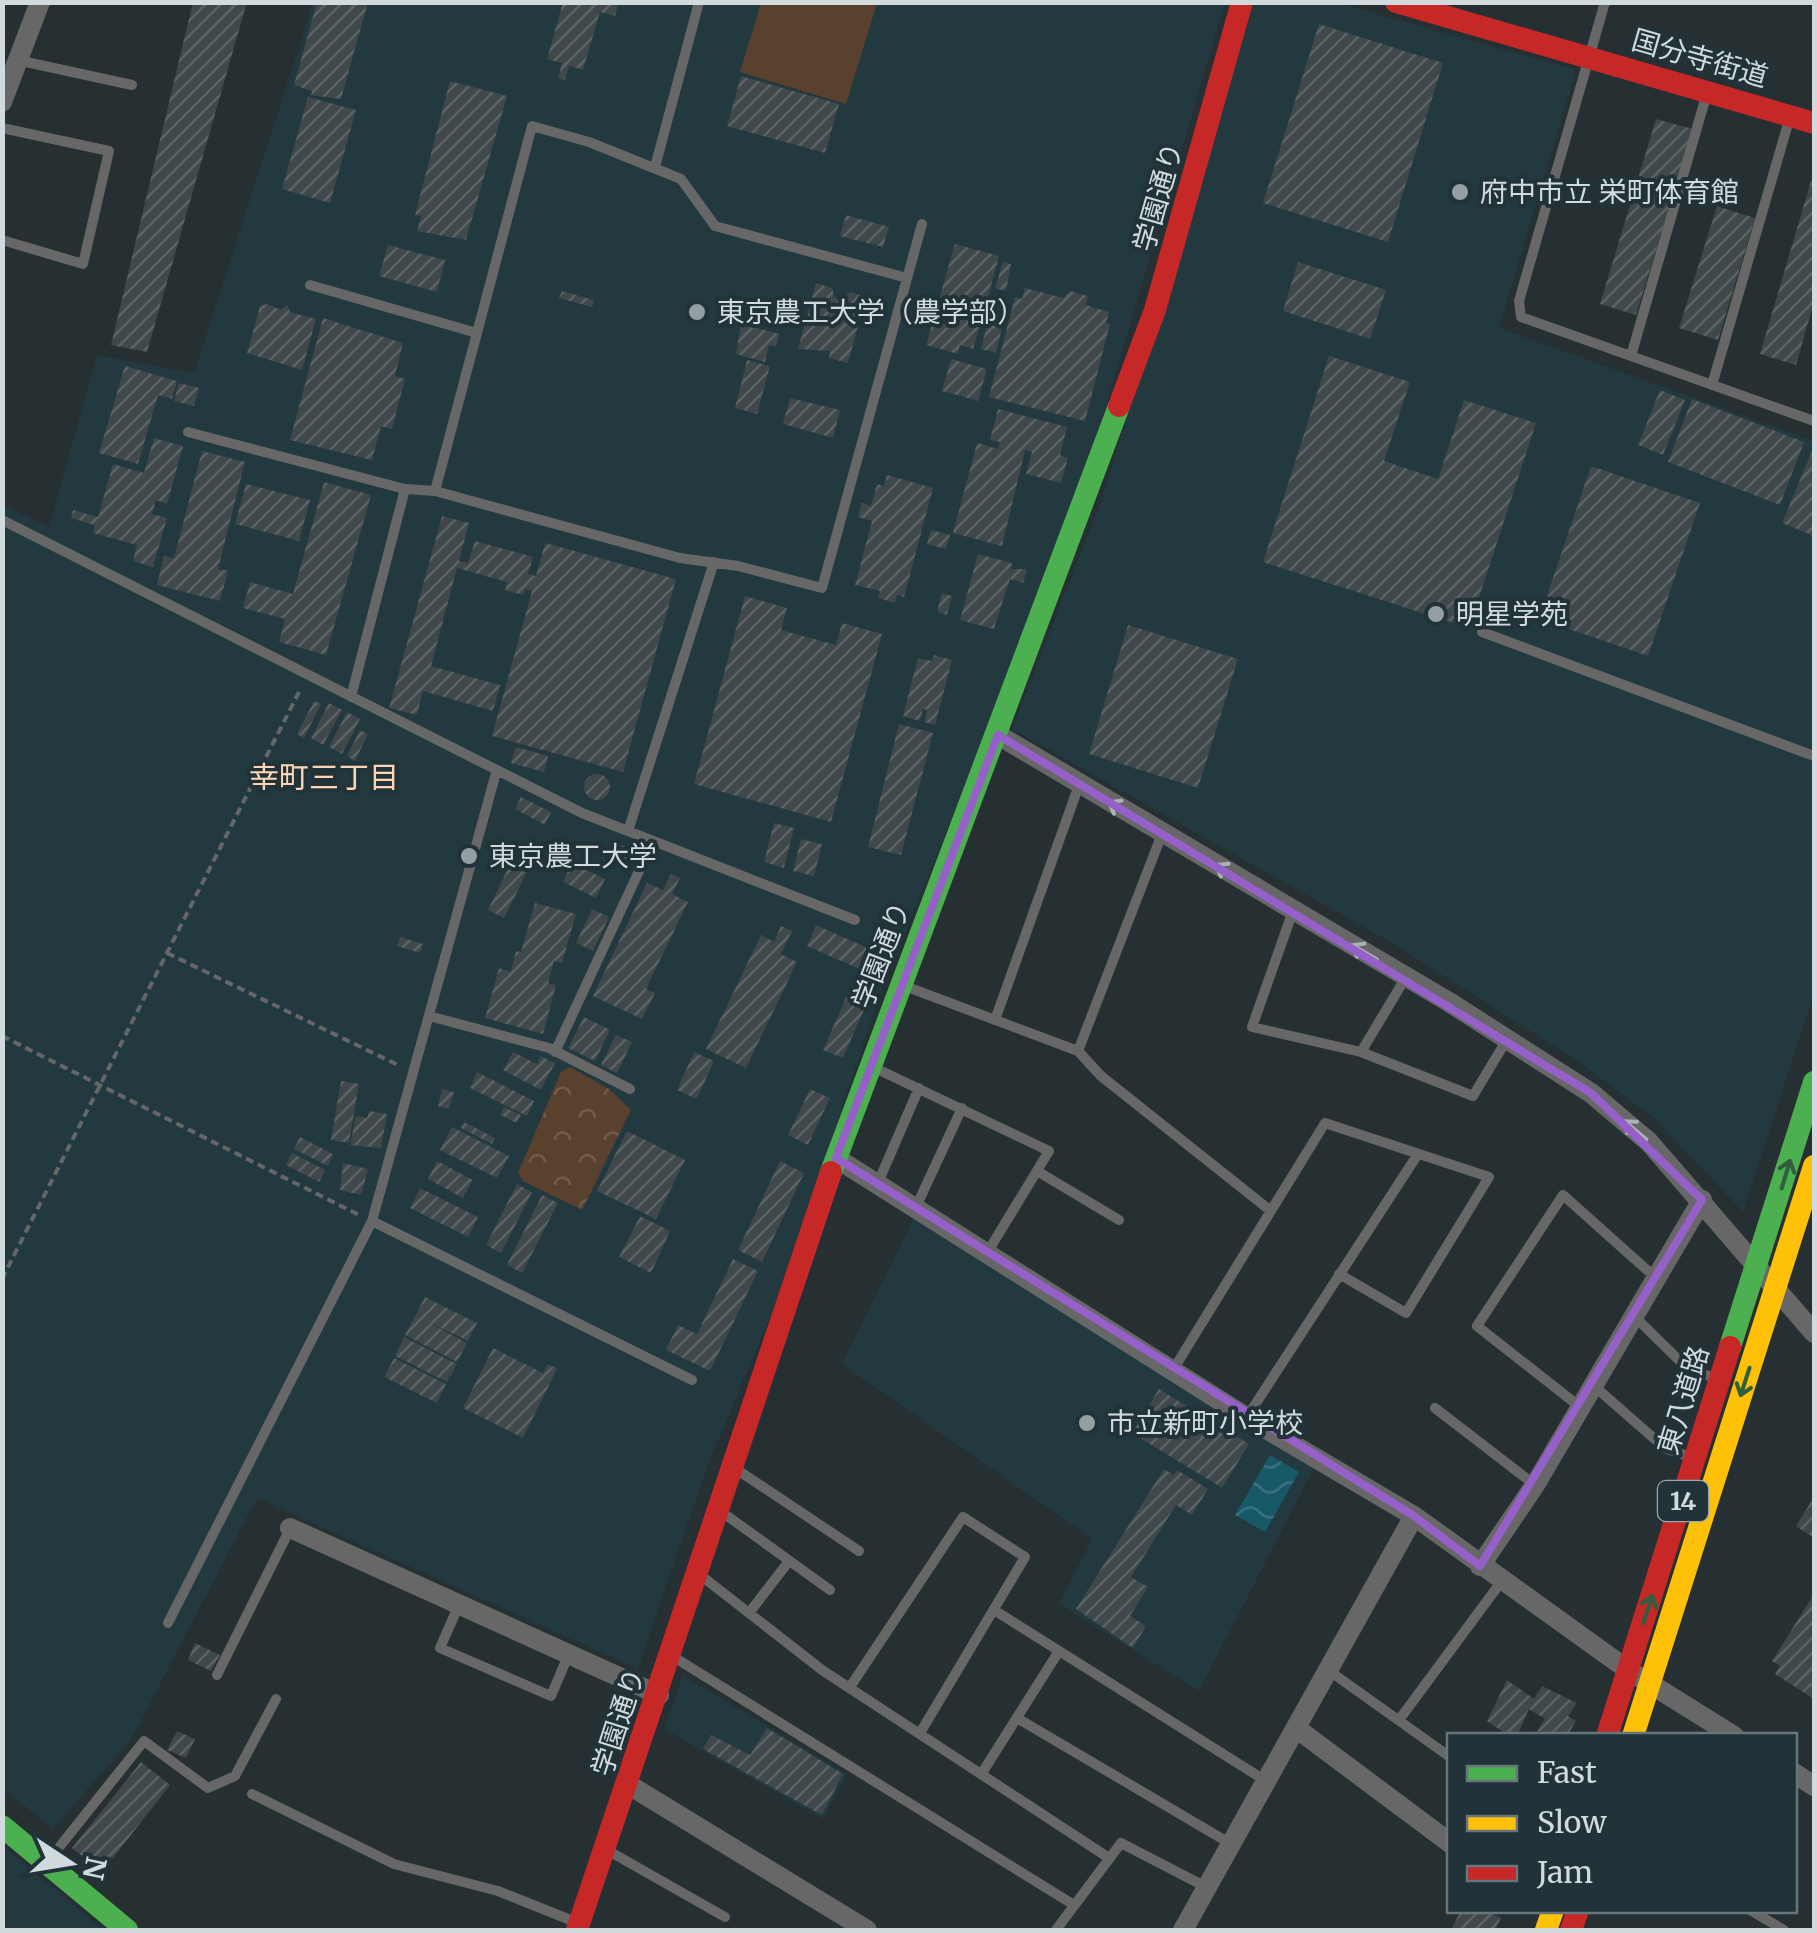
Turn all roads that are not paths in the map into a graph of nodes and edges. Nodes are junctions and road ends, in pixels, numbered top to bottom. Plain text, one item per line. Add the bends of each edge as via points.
1 (40, 2) edge
2 (700, 2) edge
3 (1242, 2) edge
4 (1396, 2) edge
5 (1605, 2) edge
6 (1426, 6) edge
7 (1587, 56) junction
8 (18, 60) junction
9 (132, 85) dead end
10 (1708, 92) junction
11 (2, 102) edge
12 (1790, 116) junction
13 (1814, 123) edge
14 (2, 128) edge
15 (655, 166) junction
16 (922, 224) dead end
17 (2, 240) edge
18 (907, 278) junction
19 (310, 285) dead end
20 (477, 333) junction
21 (1631, 356) junction
22 (1712, 385) junction
23 (1814, 421) edge
24 (188, 432) dead end
25 (405, 489) junction
26 (436, 490) junction
27 (2, 520) edge
28 (714, 562) junction
29 (1482, 632) dead end
30 (351, 697) junction
31 (998, 735) junction
32 (1814, 756) edge
33 (496, 773) junction
34 (1079, 786) junction
35 (628, 831) junction
36 (1162, 834) junction
37 (653, 841) junction
38 (1294, 911) junction
39 (856, 920) dead end
40 (1406, 977) junction
41 (902, 985) junction
42 (429, 1016) junction
43 (995, 1020) junction
44 (1506, 1040) junction
45 (1078, 1050) junction
46 (555, 1052) junction
47 (1361, 1052) junction
48 (871, 1066) junction
49 (1814, 1082) edge
50 (920, 1088) junction
51 (630, 1089) dead end
52 (962, 1108) junction
53 (1418, 1154) junction
54 (836, 1158) junction
55 (1814, 1166) edge
56 (1037, 1171) junction
57 (877, 1186) junction
58 (1702, 1200) junction
59 (916, 1207) junction
60 (1271, 1211) junction
61 (1119, 1220) dead end
62 (372, 1221) junction
63 (987, 1253) junction
64 (1757, 1265) junction
65 (1339, 1274) junction
66 (1656, 1278) junction
67 (1776, 1289) junction
68 (1634, 1316) junction
69 (1812, 1324) edge
70 (1173, 1370) junction
71 (692, 1380) dead end
72 (1721, 1380) junction
73 (1594, 1386) junction
74 (1580, 1407) junction
75 (1435, 1408) dead end
76 (1246, 1417) junction
77 (1696, 1459) junction
78 (732, 1467) junction
79 (1535, 1486) junction
80 (718, 1510) junction
81 (1414, 1516) junction
82 (290, 1528) joint
83 (859, 1550) dead end
84 (789, 1561) junction
85 (1480, 1566) junction
86 (697, 1572) junction
87 (1500, 1582) junction
88 (830, 1590) dead end
89 (458, 1607) junction
90 (994, 1610) junction
91 (749, 1613) junction
92 (168, 1623) dead end
93 (1059, 1651) junction
94 (672, 1655) junction
95 (568, 1656) junction
96 (1328, 1670) junction
97 (1628, 1670) junction
98 (217, 1675) dead end
99 (1649, 1684) junction
100 (850, 1687) junction
101 (659, 1694) junction
102 (276, 1699) dead end
103 (1017, 1718) junction
104 (1399, 1720) junction
105 (1296, 1728) junction
106 (920, 1733) junction
107 (1608, 1733) edge
108 (1633, 1733) edge
109 (1729, 1733) edge
110 (1447, 1755) edge
111 (982, 1774) junction
112 (1266, 1782) junction
113 (628, 1785) junction
114 (252, 1794) dead end
115 (2, 1826) edge
116 (1447, 1840) edge
117 (1231, 1844) junction
118 (606, 1850) junction
119 (1109, 1858) junction
120 (46, 1863) junction
121 (1207, 1888) junction
122 (1074, 1905) junction
123 (1755, 1913) edge
124 (725, 1917) dead end
125 (578, 1927) edge
126 (127, 1930) edge
127 (867, 1930) edge
128 (1056, 1930) edge
129 (1183, 1930) edge
130 (1784, 1930) edge

1 - 8 street
2 - 15 lane
3 - 31 street, 学園通り via 1156,310
4 - 6 street, 国分寺街道
5 - 7 lane
6 - 7 street, 国分寺街道
7 - 10 street, 国分寺街道
7 - 21 lane via 1519,301 1521,318
8 - 9 lane
8 - 11 street
10 - 12 street, 国分寺街道
10 - 21 lane
12 - 13 street, 国分寺街道
12 - 22 lane
14 - 17 lane via 108,151 83,264
15 - 18 lane via 682,179 715,226
15 - 20 lane via 532,126
16 - 18 lane
18 - 28 lane via 822,588
19 - 20 lane
20 - 26 lane
21 - 22 lane
22 - 23 lane
24 - 25 lane
25 - 26 lane
25 - 30 lane
26 - 28 lane
27 - 30 lane
28 - 35 lane
29 - 32 lane
30 - 33 lane
31 - 34 street
31 - 41 street, 学園通り
33 - 35 lane
33 - 42 lane
36 -> 34 street
34 - 43 lane
35 - 37 lane
38 -> 36 street
36 - 45 lane
37 - 39 lane
37 - 46 lane
40 -> 38 street
38 - 47 lane via 1252,1027
40 - 44 street
40 - 47 lane
41 - 43 lane
41 - 48 street, 学園通り
42 - 46 lane
42 - 62 lane
43 - 45 lane
44 - 47 lane via 1472,1096
58 -> 44 street via 1591,1093
45 - 60 lane via 1101,1076
46 - 51 lane
48 - 50 lane
48 - 54 street, 学園通り
64 -> 49 street, 東八道路 / 14
50 - 52 lane
50 - 57 lane
52 - 56 lane via 1049,1151
52 - 59 lane
53 - 60 lane via 1325,1123
53 - 65 lane
53 - 65 lane via 1489,1177 1406,1312
54 - 57 street
54 - 78 street, 学園通り
55 - 67 street, 東八道路 / 14
56 - 61 lane
56 - 63 lane
57 - 59 street
58 - 64 street
58 - 66 street
59 - 63 street
60 - 70 lane
62 - 71 lane
62 - 92 lane
63 - 70 street
64 - 67 street
64 - 72 street, 東八道路 / 14
65 - 76 lane
66 - 68 street
66 - 74 lane via 1563,1195 1477,1326
67 - 69 street
67 -> 99 street, 東八道路 / 14
68 - 72 lane via 1688,1369
68 - 73 street
70 - 76 street
72 - 77 street, 東八道路 / 14
73 - 74 street
73 - 77 lane via 1665,1448
74 - 79 street
75 - 79 lane
76 - 81 street
97 -> 77 street, 東八道路 / 14
78 - 80 street, 学園通り
78 - 83 lane
79 - 85 street
80 - 84 lane
80 - 86 street, 学園通り
81 - 85 street
81 - 96 street
82 - 89 street
82 - 98 lane
84 - 88 lane
84 - 91 lane
85 - 87 street
86 - 91 lane
86 - 94 street, 学園通り
87 - 97 street
87 - 104 lane
89 - 95 street
89 - 95 lane via 440,1648 550,1696
90 - 93 lane
90 - 100 lane via 1025,1557 963,1517
90 - 106 lane
91 - 100 lane
93 - 103 lane
93 - 112 lane
94 - 101 street, 学園通り
94 - 122 lane
95 - 101 street
96 - 104 lane
96 - 105 street
97 - 99 street
97 - 107 street, 東八道路 / 14
99 - 108 street, 東八道路 / 14
99 - 109 street
100 - 106 lane
101 - 113 street, 学園通り
102 - 120 lane via 235,1776 208,1788 144,1740
103 - 111 lane
103 - 117 lane
104 - 110 lane
105 - 112 street
105 - 116 street
106 - 111 lane
111 - 119 lane
112 - 117 street
113 - 118 street, 学園通り
113 - 127 street
114 - 125 lane via 394,1864 498,1891
115 - 120 street
117 - 121 street
118 - 124 lane
118 - 125 street, 学園通り
119 - 121 lane via 1120,1842
119 - 122 lane
120 - 126 street
121 - 129 street
122 - 128 lane
123 - 130 lane

